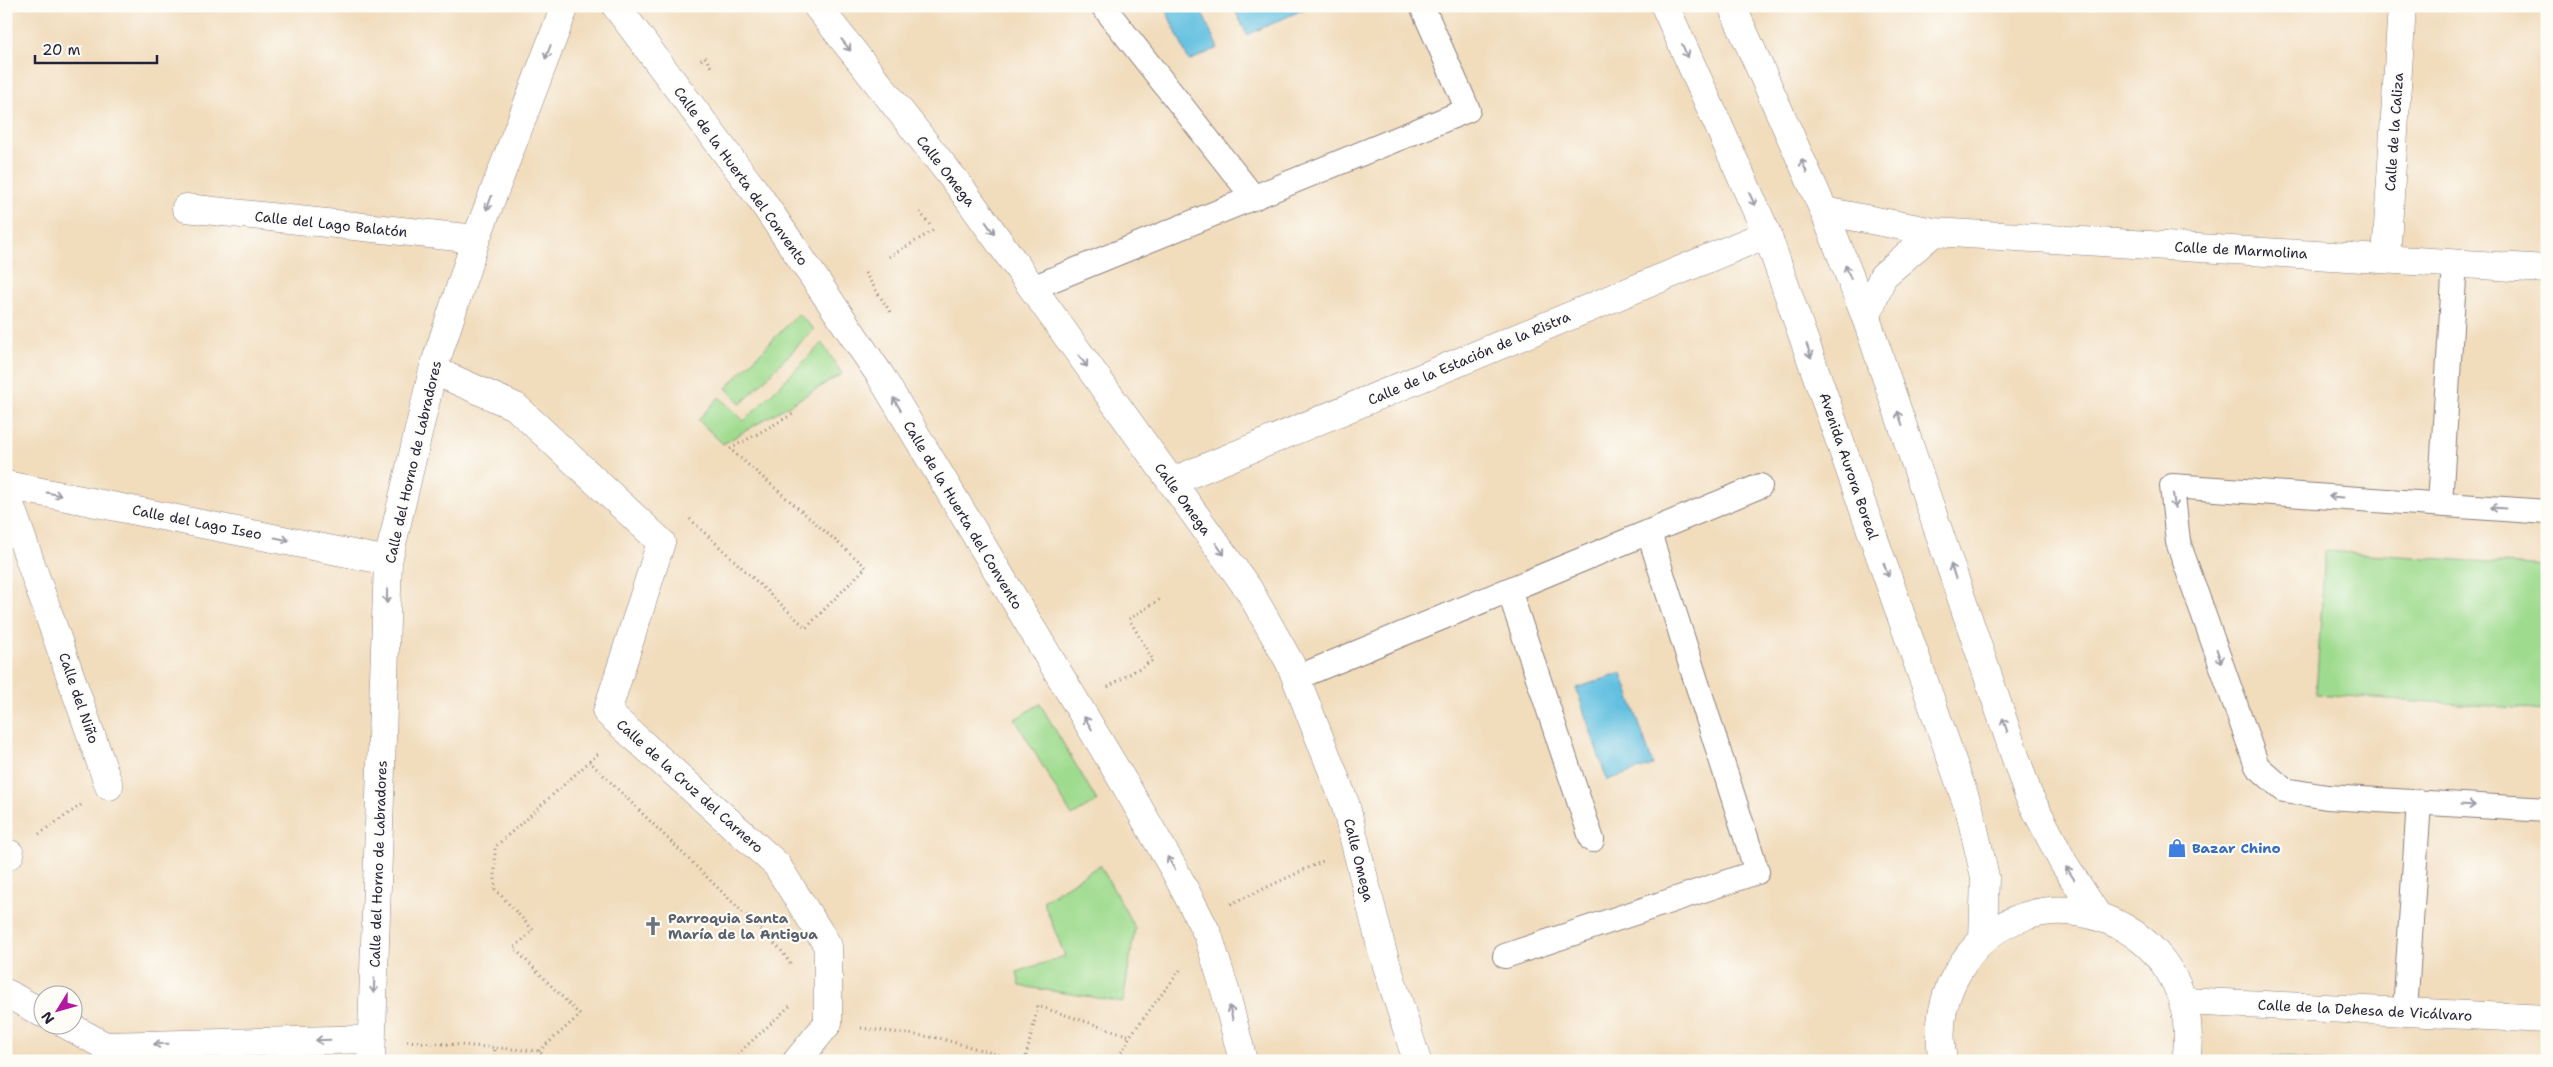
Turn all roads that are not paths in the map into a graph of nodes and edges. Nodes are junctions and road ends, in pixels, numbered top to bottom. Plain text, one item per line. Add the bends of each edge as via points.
1 (566, 6) edge
2 (616, 6) edge
3 (817, 6) edge
4 (1103, 6) edge
5 (1422, 6) edge
6 (1665, 6) edge
7 (1732, 6) edge
8 (2402, 6) edge
9 (1254, 198) junction
10 (186, 208) dead end
11 (1824, 211) junction
12 (1934, 232) junction
13 (1767, 234) junction
14 (476, 239) junction
15 (2386, 258) junction
16 (2455, 263) junction
17 (2547, 269) edge
18 (1032, 288) junction
19 (1866, 318) junction
20 (433, 370) junction
21 (1171, 482) junction
22 (6, 485) edge
23 (1760, 486) dead end
24 (6, 493) edge
25 (2440, 504) junction
26 (2547, 512) edge
27 (1649, 533) junction
28 (388, 561) junction
29 (1508, 590) junction
30 (1296, 678) junction
31 (109, 786) road end
32 (2419, 802) junction
33 (2547, 810) edge
34 (1592, 840) dead end
35 (2096, 914) junction
36 (1983, 940) junction
37 (1504, 956) dead end
38 (6, 994) edge
39 (2184, 1001) junction
40 (32, 1008) edge
41 (2405, 1011) junction
42 (2547, 1020) edge
43 (79, 1034) edge
44 (372, 1050) edge
45 (107, 1053) edge
46 (797, 1061) edge
47 (1243, 1061) edge
48 (1417, 1061) edge
49 (1943, 1061) edge
50 (2186, 1061) edge

1 -> 14 street, Calle del Horno de Labradores
47 -> 2 street, Calle de la Huerta del Convento via 1208,935 1126,786 880,376 760,198
3 -> 18 street, Calle Omega via 960,187
4 - 9 lane
5 - 9 lane via 1468,110
6 -> 13 street, Avenida Aurora Boreal
11 -> 7 street
8 - 15 street, Calle de la Caliza
9 - 18 lane
10 - 14 street, Calle del Lago Balatón
11 - 12 street, Calle de Marmolina
19 -> 11 street
12 - 15 street, Calle de Marmolina
12 - 19 street via 1883,276
13 - 21 street, Calle de la Estación de la Ristra
13 -> 36 street, Avenida Aurora Boreal via 1970,812 1985,877
14 - 20 street, Calle del Horno de Labradores
15 - 16 street, Calle de Marmolina
16 - 17 street, Calle de Marmolina
16 - 25 lane
18 -> 21 street, Calle Omega
35 -> 19 street via 2063,862 2028,794
20 - 28 street, Calle del Horno de Labradores
20 - 46 street, Calle de la Cruz del Carnero via 516,407 661,542 616,721 776,864 828,946 828,1023
21 -> 30 street, Calle Omega via 1249,590
22 -> 28 street, Calle del Lago Iseo
23 - 27 lane
24 - 31 street, Calle del Niño
26 -> 25 lane
25 -> 32 lane via 2172,486 2178,542 2257,766 2284,790 2327,797
27 - 29 lane
27 - 37 lane via 1756,872
28 -> 44 street, Calle del Horno de Labradores
29 - 30 lane
29 - 34 lane
30 - 48 street, Calle Omega via 1345,803 1382,950
32 -> 33 lane
32 - 41 lane
35 - 36 street via 2066,911 2037,914 2008,924
35 - 39 street via 2126,928 2151,947 2171,972
36 - 49 street via 1963,962 1949,987 1941,1014
38 - 40 street
39 - 41 street, Calle de la Dehesa de Vicálvaro
39 - 50 street via 2189,1030
41 - 42 street, Calle de la Dehesa de Vicálvaro
43 - 45 street
44 -> 45 street

